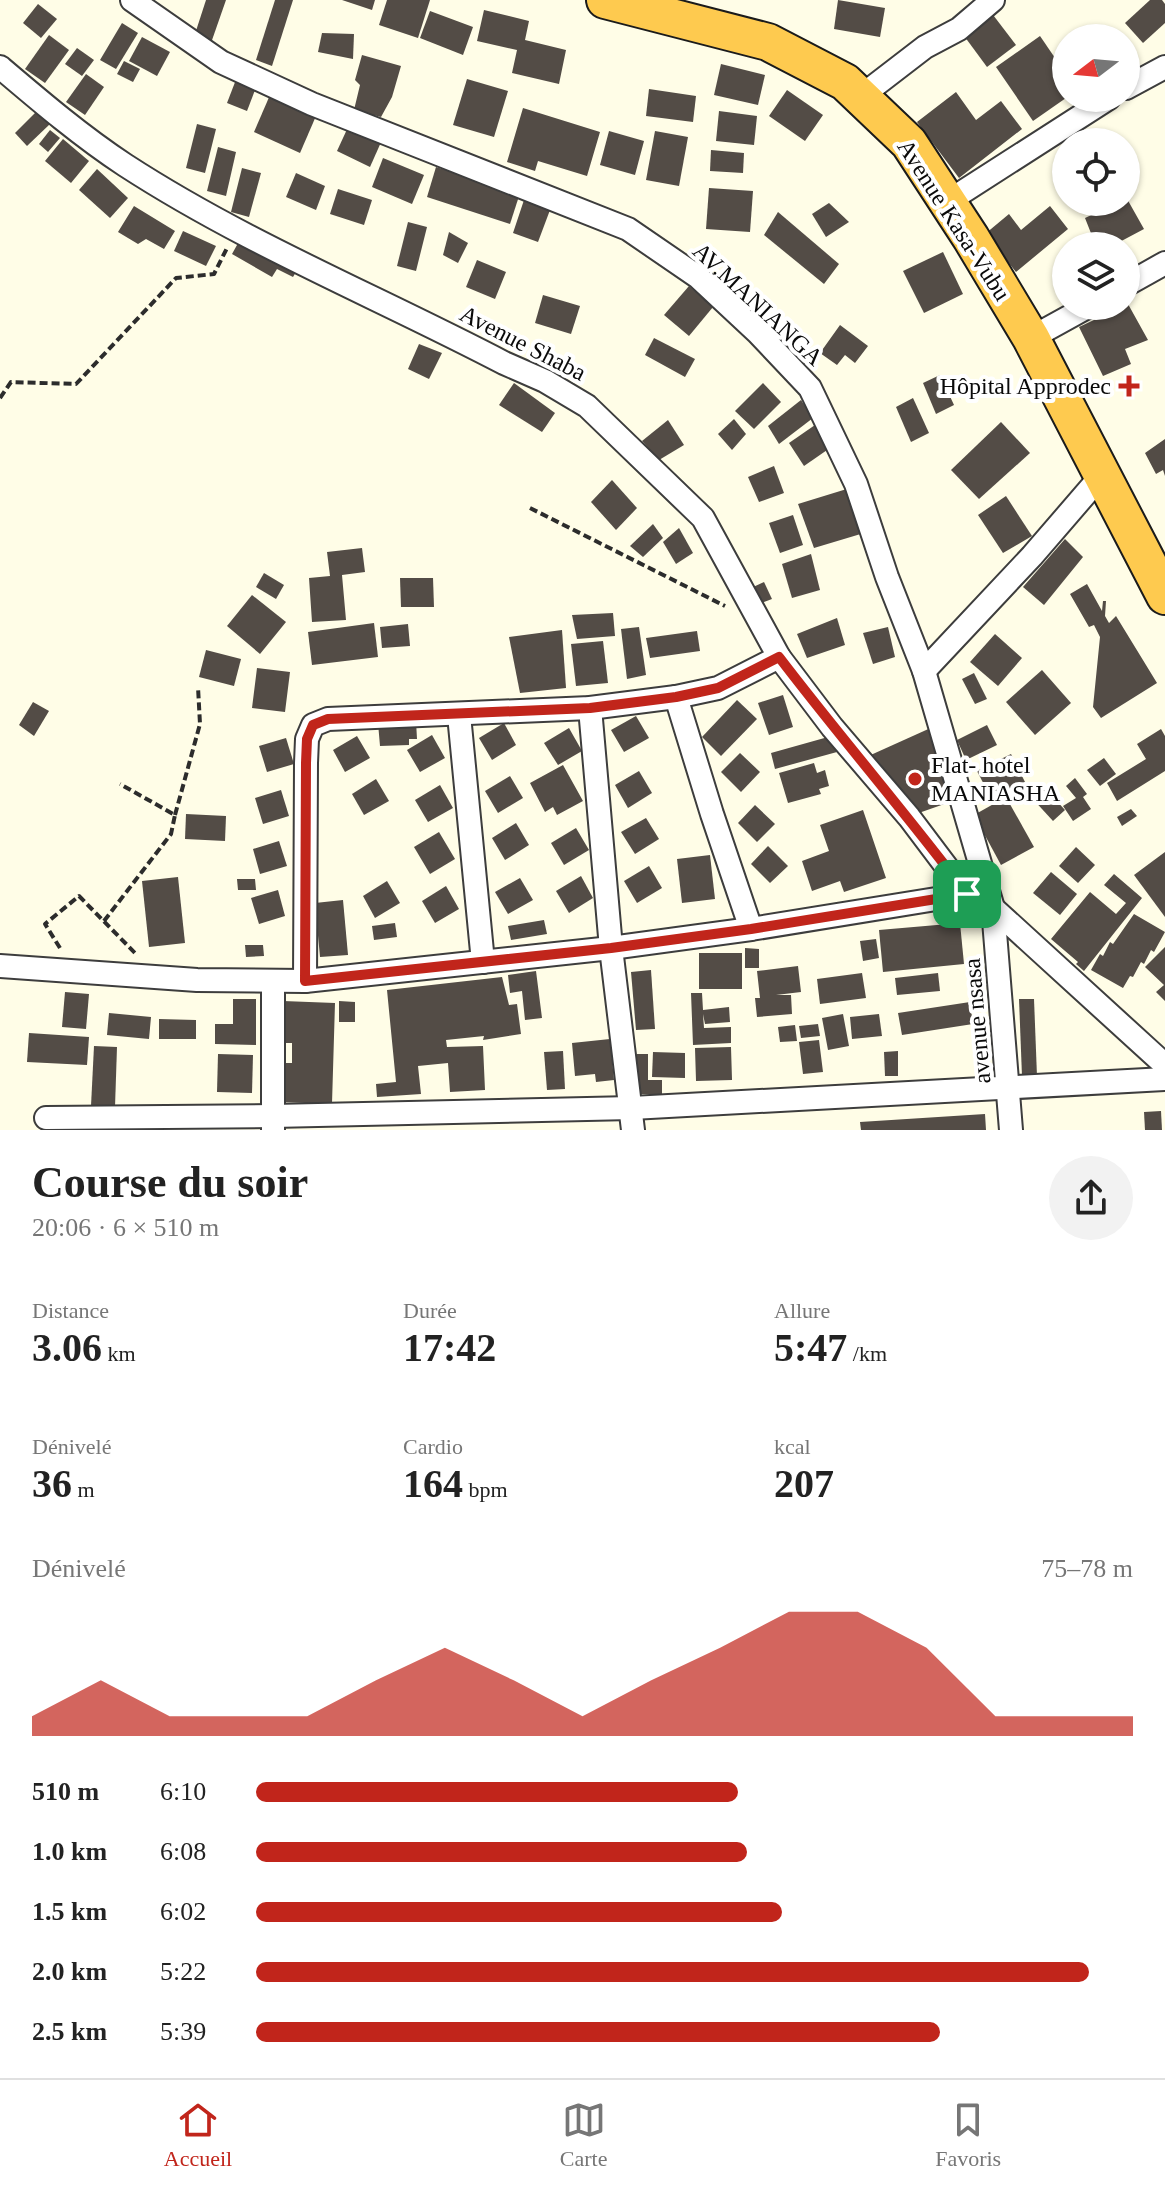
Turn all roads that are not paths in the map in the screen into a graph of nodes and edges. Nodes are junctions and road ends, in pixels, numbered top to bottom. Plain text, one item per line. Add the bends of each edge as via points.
1 (132, 0) edge
2 (605, 0) edge
3 (993, 0) edge
4 (0, 67) edge
5 (1165, 67) edge
6 (1140, 80) edge
7 (860, 97) junction
8 (1087, 112) edge
9 (947, 202) junction
10 (1165, 263) edge
11 (1140, 277) edge
12 (1064, 320) edge
13 (1031, 338) junction
14 (1101, 476) junction
15 (1165, 596) edge
16 (779, 657) junction
17 (924, 671) junction
18 (676, 697) junction
19 (590, 708) junction
20 (459, 715) junction
21 (967, 894) junction
22 (993, 908) junction
23 (751, 929) junction
24 (611, 948) junction
25 (483, 962) junction
26 (0, 966) edge
27 (305, 981) junction
28 (273, 982) junction
29 (1165, 1065) edge
30 (1165, 1079) edge
31 (1009, 1088) junction
32 (46, 1118) dead end
33 (632, 1119) edge
34 (273, 1123) edge
35 (1011, 1130) edge

1 - 17 street, AV.MANIANGA via 221,62 312,104 628,229 698,277 810,388 856,484
2 - 7 highway, Avenue Kasa-Vubu via 768,42 845,82
3 - 7 street
4 - 16 street, Avenue Shaba via 122,163 237,229 587,406 703,518
5 - 6 street
7 - 9 highway, Avenue Kasa-Vubu via 909,143
8 - 9 street
9 - 13 highway, Avenue Kasa-Vubu
10 - 11 street
12 - 13 street
13 - 14 highway, Avenue Kasa-Vubu
14 - 15 highway, Avenue Kasa-Vubu
14 - 17 street
16 - 18 street via 718,688
16 - 21 street, Avenue Shaba
17 - 22 street, AV.MANIANGA
18 - 19 street
18 - 23 street
19 - 20 street
19 - 24 street
20 - 25 street
20 - 27 street via 328,719 313,725 306,763
21 - 22 street, Avenue Shaba
21 - 23 street
22 - 29 street, Avenue Shaba
22 - 31 street, avenue nsasa
23 - 24 street
24 - 25 street
24 - 33 street
25 - 27 street
26 - 28 street
27 - 28 street
28 - 34 street
30 - 31 street
31 - 33 street
31 - 35 street, avenue nsasa
32 - 34 street
33 - 34 street

